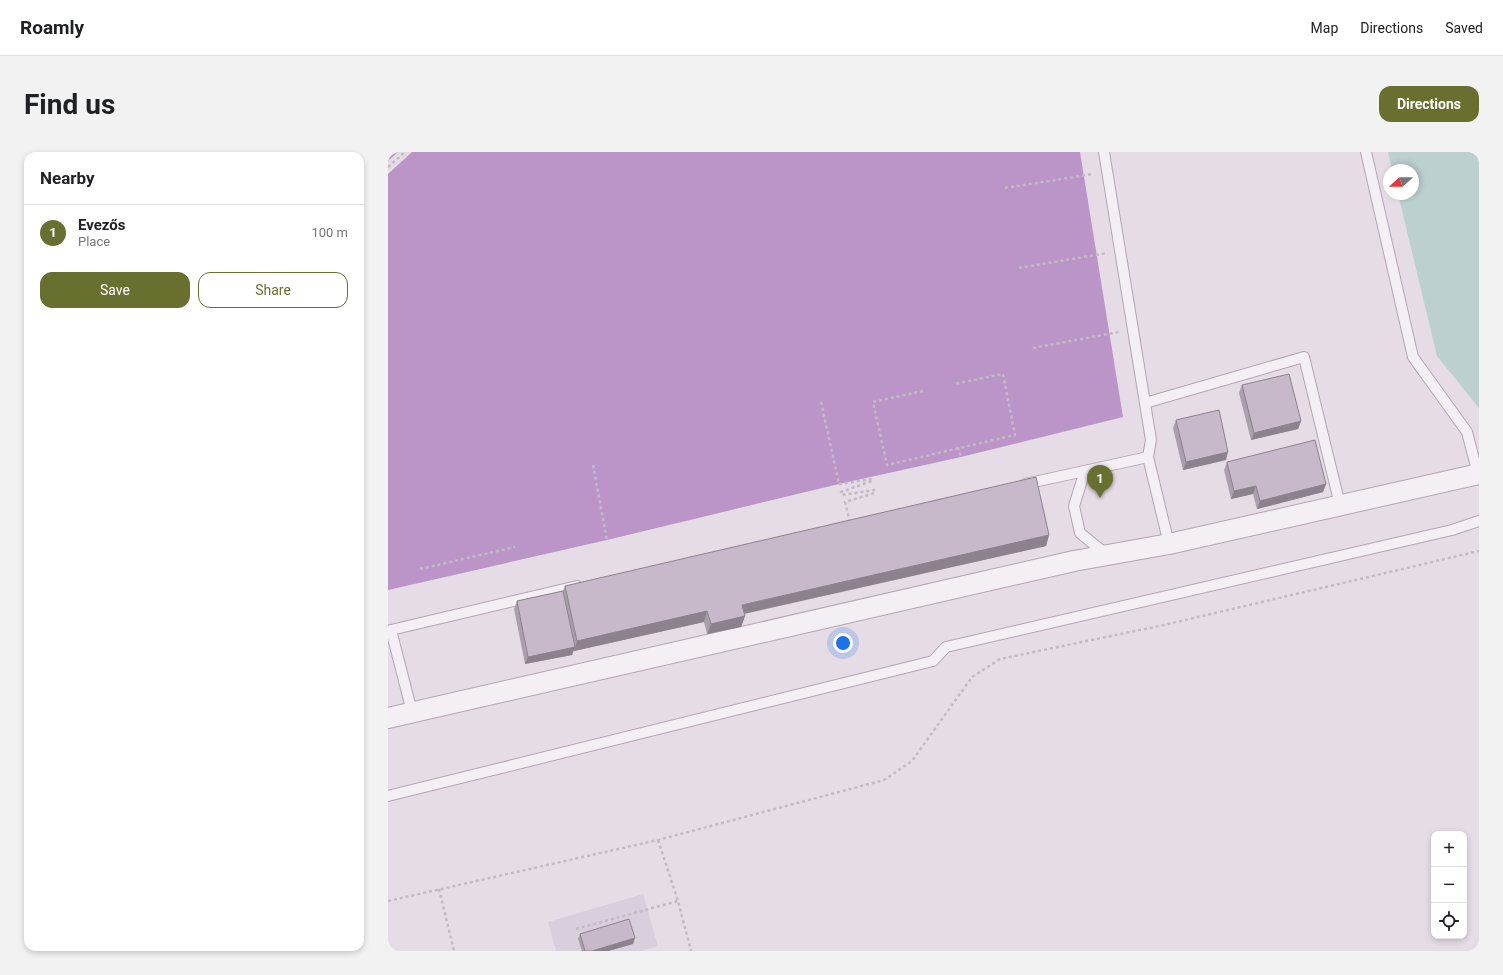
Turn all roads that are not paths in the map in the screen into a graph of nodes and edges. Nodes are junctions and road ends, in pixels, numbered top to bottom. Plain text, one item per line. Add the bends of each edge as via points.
1 (1104, 152) edge
2 (1366, 152) edge
3 (1145, 403) junction
4 (1148, 457) junction
5 (1089, 470) junction
6 (1479, 474) edge
7 (1479, 478) edge
8 (1012, 487) edge
9 (1340, 505) junction
10 (1479, 521) edge
11 (1169, 544) junction
12 (1107, 555) junction
13 (585, 584) edge
14 (412, 712) junction
15 (388, 718) edge
16 (388, 796) edge

1 - 3 lane
2 - 6 lane via 1413,358 1467,432
3 - 4 lane via 1151,440
3 - 9 lane via 1304,357
4 - 5 lane
4 - 11 lane
5 - 8 lane
5 - 12 lane via 1083,477 1074,506 1080,533
6 - 7 lane
6 - 9 street
9 - 11 street
10 - 16 lane via 1452,530 946,648 933,660
11 - 12 street
12 - 14 street
13 - 14 lane via 391,630
14 - 15 street

